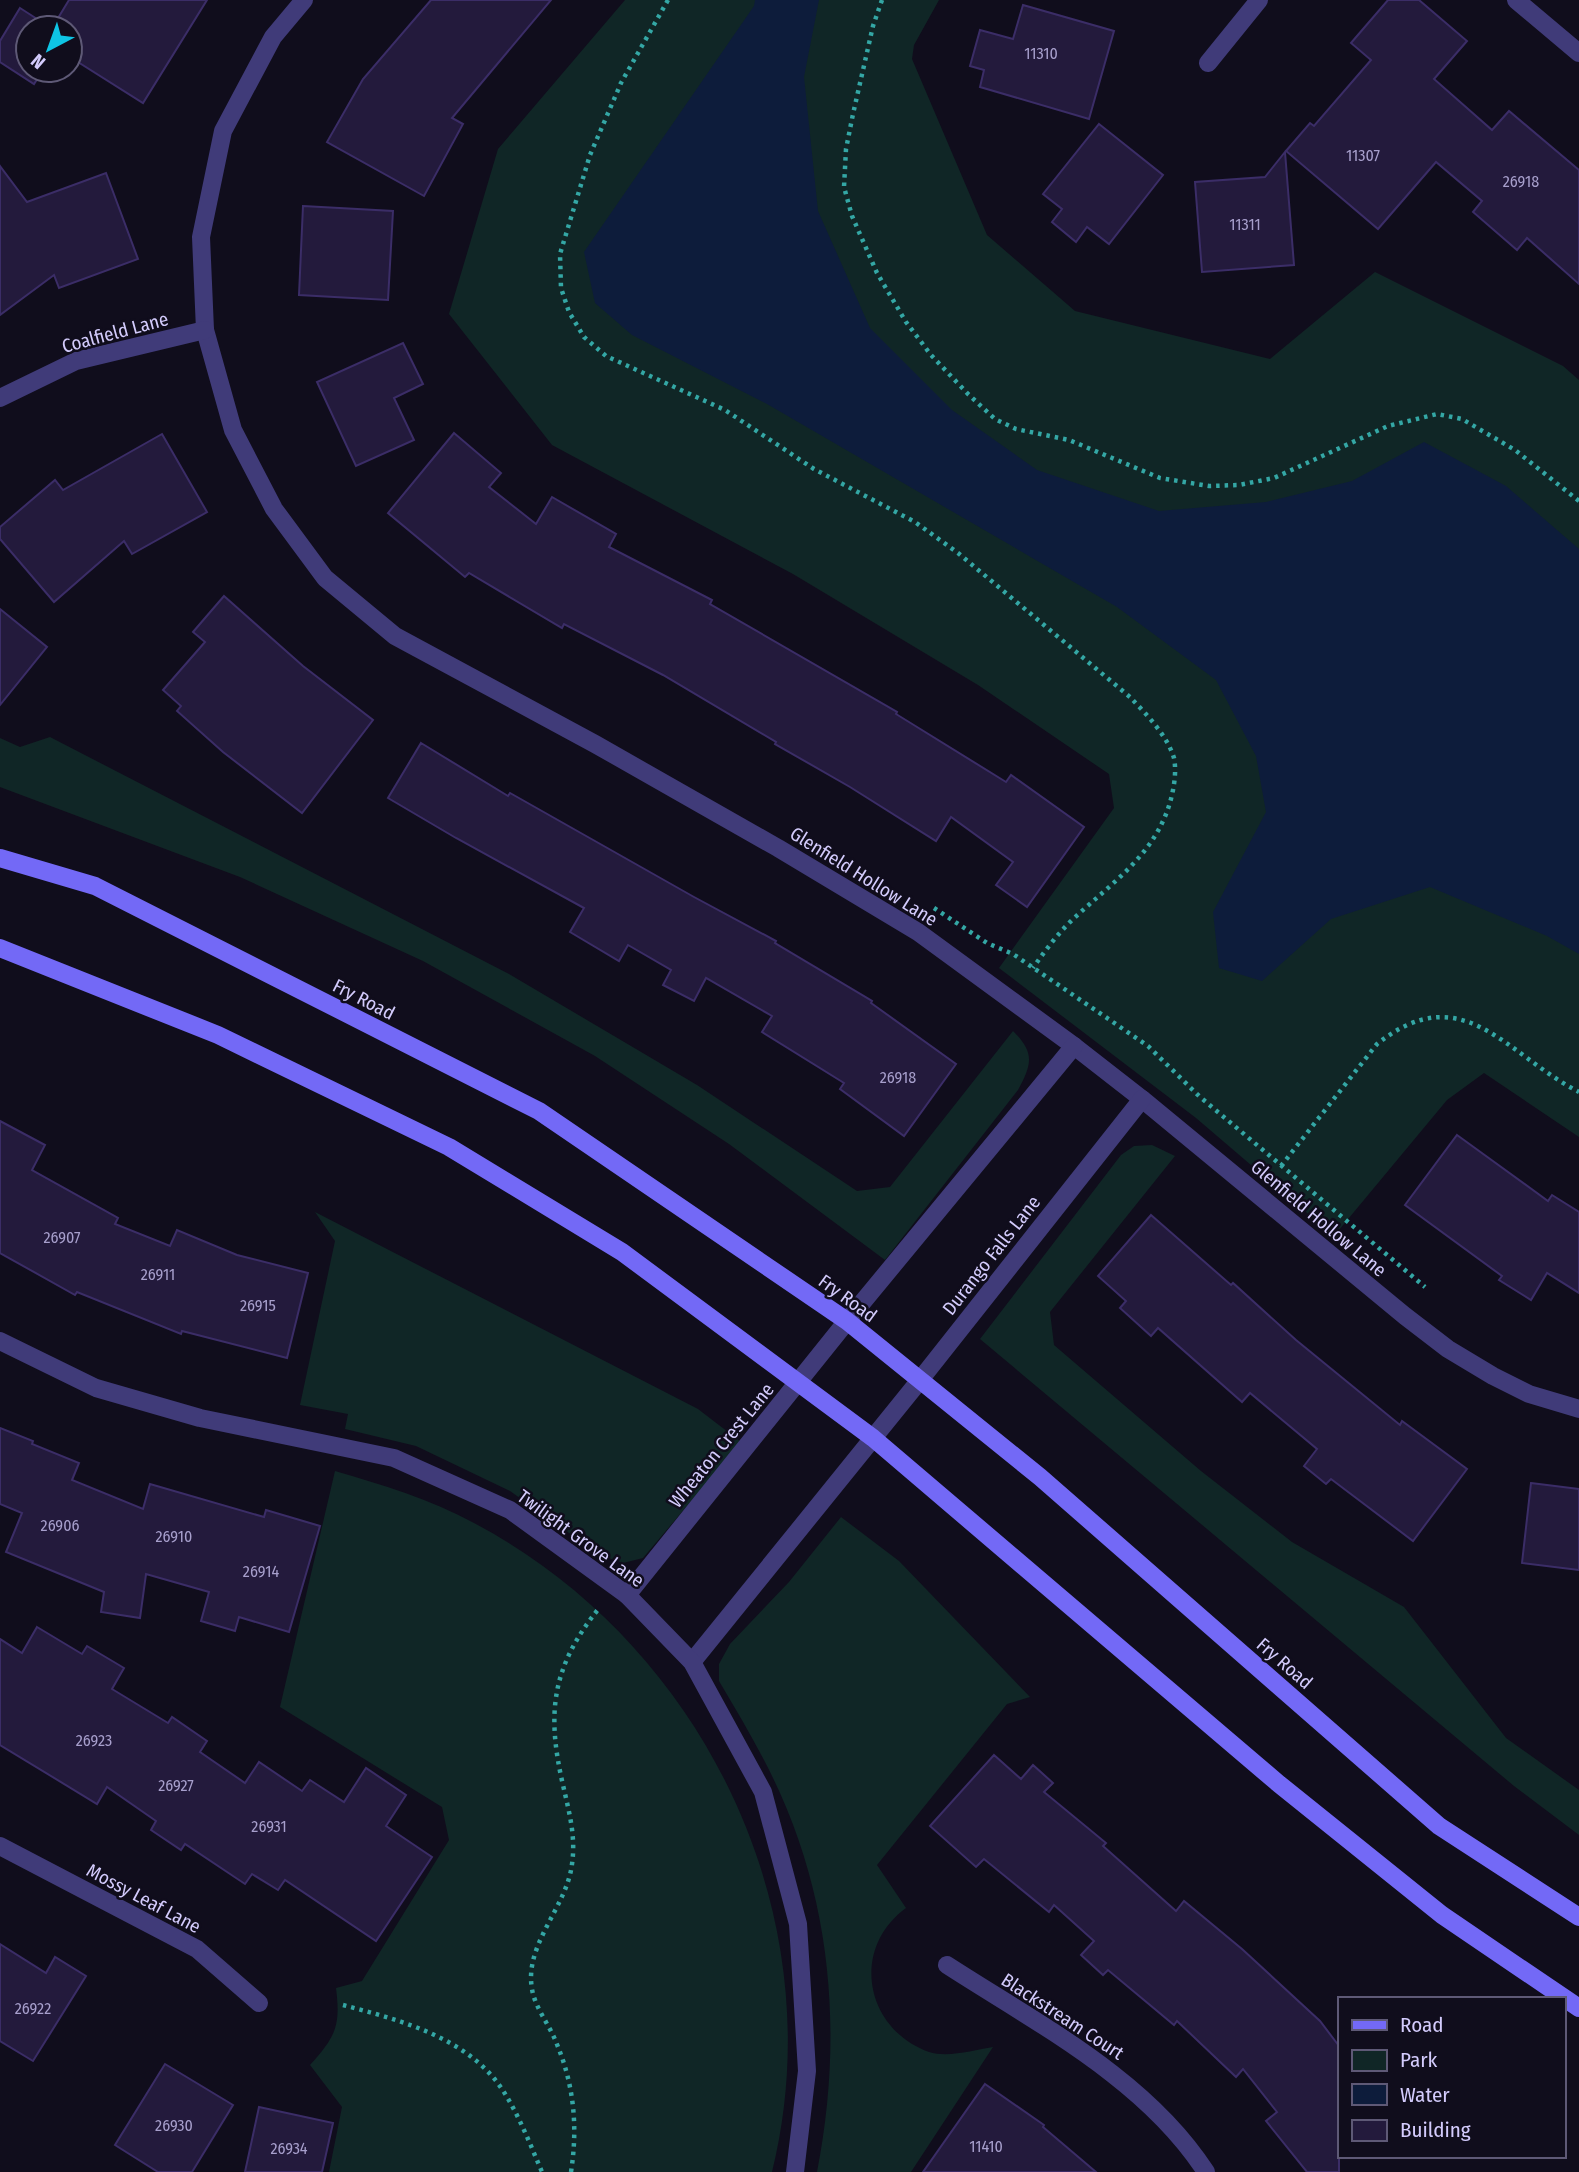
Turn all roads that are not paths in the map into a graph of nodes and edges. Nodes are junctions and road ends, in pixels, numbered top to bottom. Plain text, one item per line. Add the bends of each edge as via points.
1 (304, 0) edge
2 (1259, 0) edge
3 (1516, 0) edge
4 (1579, 53) edge
5 (1208, 63) dead end
6 (205, 330) junction
7 (0, 398) edge
8 (0, 858) edge
9 (0, 948) edge
10 (1074, 1046) junction
11 (1142, 1099) junction
12 (847, 1321) junction
13 (0, 1342) edge
14 (919, 1380) junction
15 (799, 1381) junction
16 (1579, 1409) edge
17 (873, 1438) junction
18 (627, 1595) junction
19 (692, 1662) junction
20 (0, 1846) edge
21 (1579, 1917) edge
22 (947, 1965) dead end
23 (1563, 1997) edge
24 (259, 2003) dead end
25 (795, 2172) edge
26 (1206, 2172) edge

1 - 6 street, Glenfield Hollow Lane via 273,37 223,131 201,237
2 - 5 street
3 - 4 street
6 - 7 street, Coalfield Lane via 76,361
6 - 10 street, Glenfield Hollow Lane via 233,430 275,509 325,578 395,636 595,744 918,932
8 - 12 main road, Fry Road via 95,886 539,1111
9 - 15 main road via 218,1035 449,1147 622,1252
10 - 11 street, Glenfield Hollow Lane
10 - 12 street
11 - 14 street, Durango Falls Lane
11 - 16 street, Glenfield Hollow Lane via 1448,1349 1529,1394
12 - 14 main road, Fry Road
12 - 15 street, Wheaton Crest Lane
13 - 18 street, Twilight Grove Lane via 96,1388 200,1418 394,1458 510,1510
14 - 17 street, Durango Falls Lane
14 - 21 main road, Fry Road via 1046,1483 1439,1826
15 - 17 main road
15 - 18 street, Wheaton Crest Lane
17 - 19 street
17 - 23 main road via 1279,1784 1442,1915
18 - 19 street, Twilight Grove Lane
19 - 25 street, Twilight Grove Lane via 763,1792 798,1924 807,2071
20 - 24 street, Mossy Leaf Lane via 197,1949
22 - 26 street, Blackstream Court via 1110,2069 1188,2145

